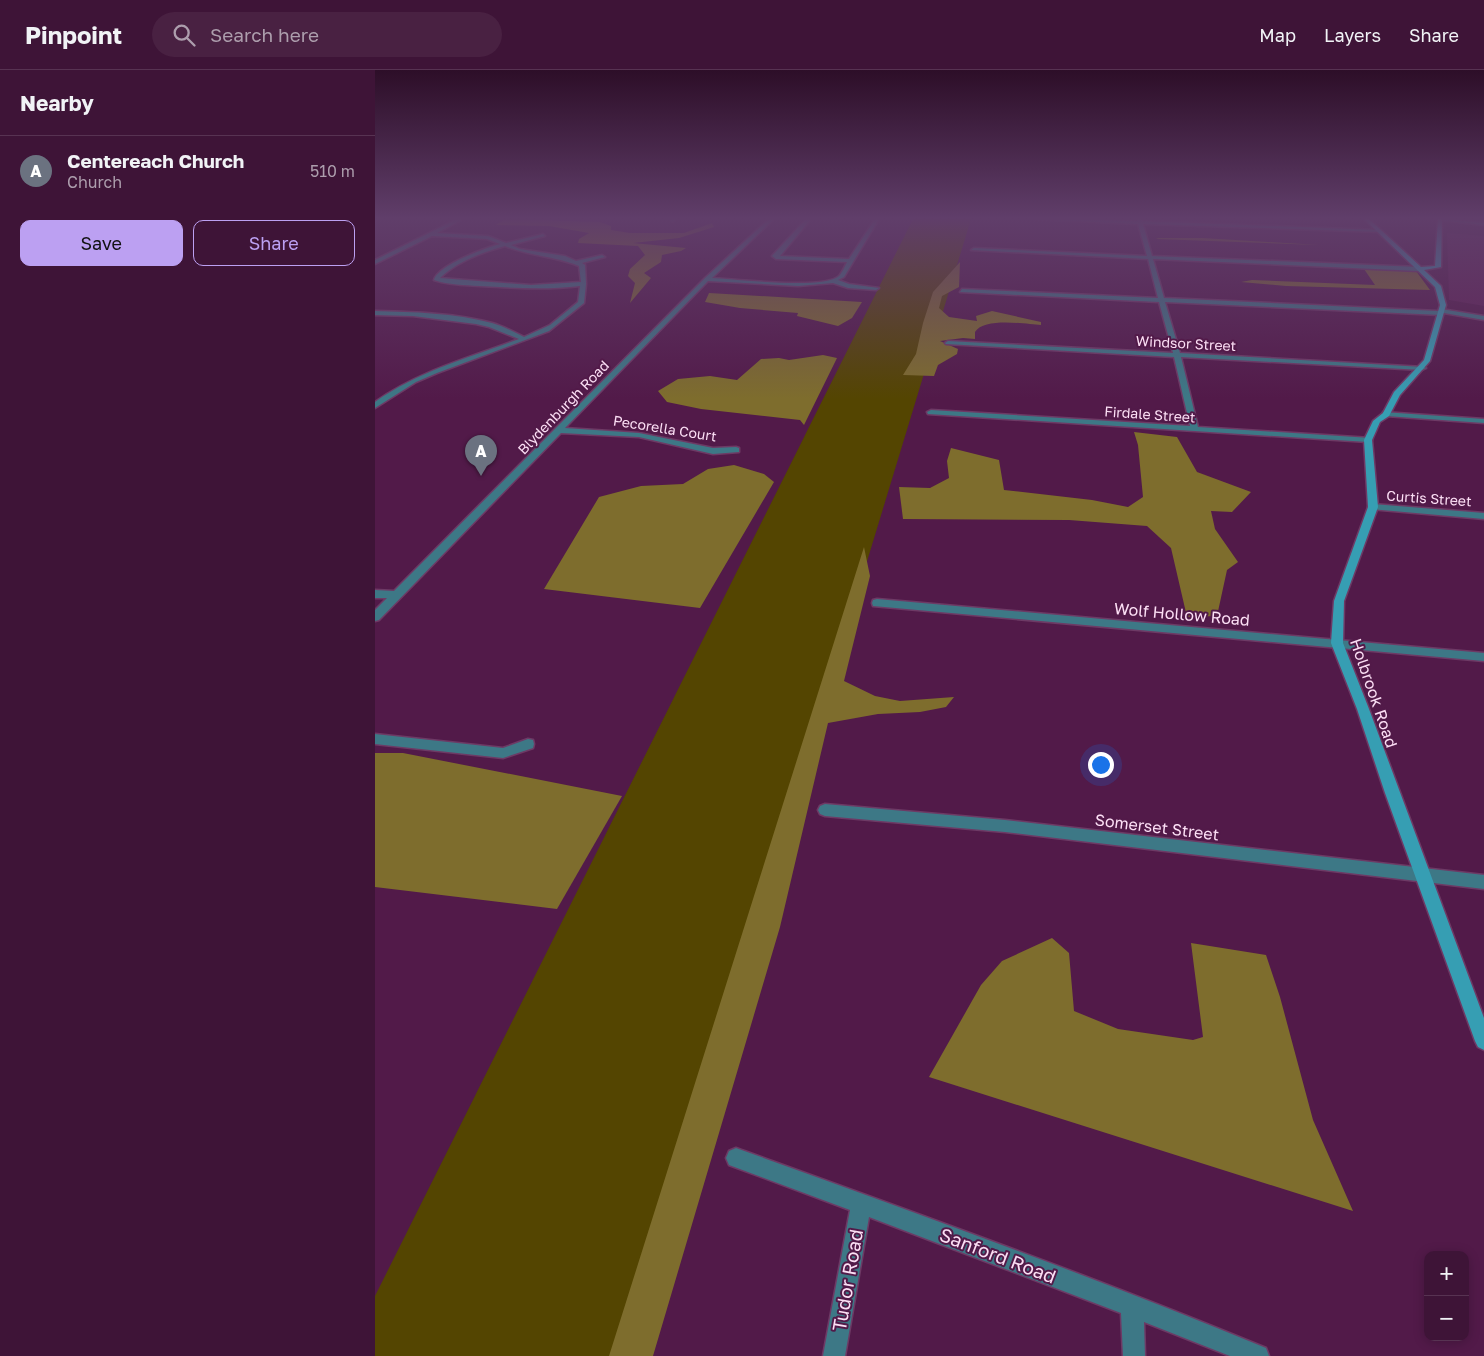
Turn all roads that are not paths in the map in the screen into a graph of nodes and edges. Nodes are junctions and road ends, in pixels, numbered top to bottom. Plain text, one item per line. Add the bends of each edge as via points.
1 (437, 279) edge
2 (583, 279) edge
3 (707, 279) joint
4 (839, 279) edge
5 (1155, 279) edge
6 (1430, 279) edge
7 (835, 282) junction
8 (582, 284) junction
9 (876, 288) dead end
10 (962, 291) dead end
11 (1160, 300) junction
12 (375, 312) edge
13 (1441, 312) junction
14 (1484, 318) edge
15 (524, 339) junction
16 (948, 343) dead end
17 (1177, 355) junction
18 (1422, 368) junction
19 (375, 396) edge
20 (387, 396) junction
21 (375, 406) edge
22 (931, 412) dead end
23 (1386, 414) junction
24 (1484, 421) edge
25 (1195, 429) junction
26 (558, 430) junction
27 (1368, 440) junction
28 (737, 450) dead end
29 (1373, 507) junction
30 (1484, 516) edge
31 (375, 594) edge
32 (397, 595) junction
33 (877, 604) dead end
34 (375, 617) edge
35 (1337, 644) junction
36 (1484, 657) edge
37 (375, 739) edge
38 (528, 744) dead end
39 (825, 810) dead end
40 (1421, 874) junction
41 (1484, 882) edge
42 (1484, 1041) edge
43 (736, 1158) dead end
44 (861, 1203) junction
45 (1132, 1306) junction
46 (834, 1356) edge
47 (1134, 1356) edge
48 (1258, 1356) edge

1 - 8 street via 536,286
2 - 8 street
3 - 7 street via 810,284
3 - 26 street, Blydenburgh Road
4 - 7 street
5 - 11 street
6 - 13 street via 1438,286
7 - 9 street
8 - 15 street via 584,298 581,303 551,327
10 - 11 street
11 - 13 street
11 - 17 street
12 - 15 street via 476,322
13 - 14 street
13 - 18 street
15 - 20 street via 432,371
16 - 17 street, Windsor Street
17 - 18 street, Windsor Street
17 - 25 street
18 - 23 street via 1397,394
19 - 20 street
20 - 21 street
22 - 25 street, Firdale Street
23 - 24 street
23 - 27 street via 1377,421
25 - 27 street, Firdale Street
26 - 28 street, Pecorella Court via 639,435 713,451
26 - 32 street, Blydenburgh Road
27 - 29 street, Holbrook Road
29 - 30 street, Curtis Street
29 - 35 street, Holbrook Road via 1339,601
31 - 32 street
32 - 34 street, Blydenburgh Road
33 - 35 street, Wolf Hollow Road
35 - 36 street, Wolf Hollow Road
35 - 40 street, Holbrook Road
37 - 38 street via 503,753
39 - 40 street, Somerset Street via 1005,826
40 - 41 street, Somerset Street
40 - 42 street, Holbrook Road
43 - 44 street, Sanford Road
44 - 45 street, Sanford Road
44 - 46 street, Tudor Road
45 - 47 street
45 - 48 street, Sanford Road

